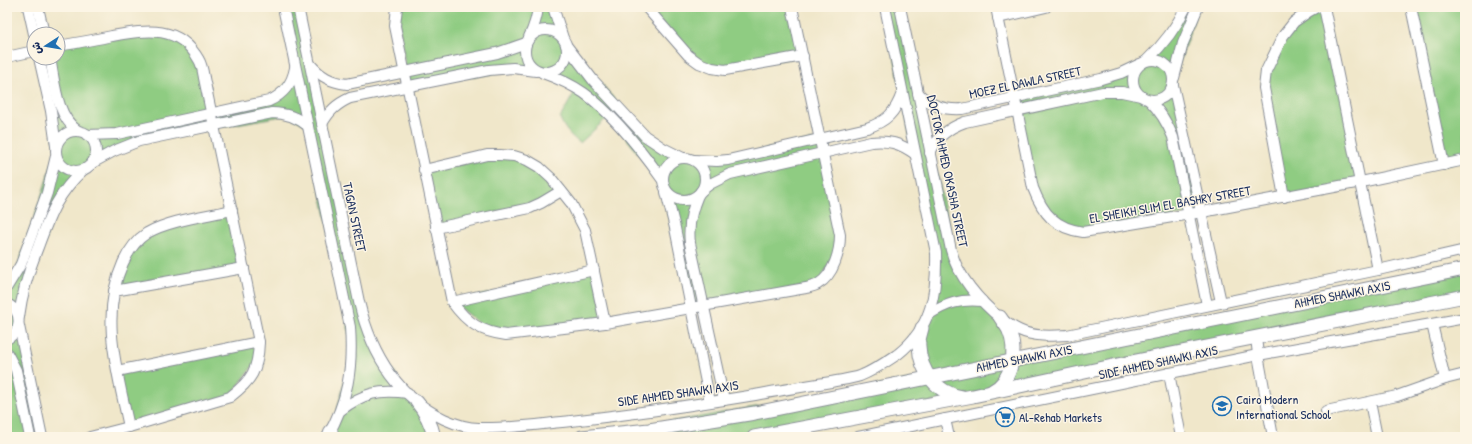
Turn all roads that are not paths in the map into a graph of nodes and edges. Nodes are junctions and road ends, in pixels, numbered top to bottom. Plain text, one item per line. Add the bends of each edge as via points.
1 (28, 7) edge
2 (38, 7) edge
3 (283, 7) edge
4 (298, 7) edge
5 (397, 7) edge
6 (538, 7) edge
7 (553, 7) edge
8 (646, 7) edge
9 (792, 7) edge
10 (885, 7) edge
11 (900, 7) edge
12 (996, 7) edge
13 (1046, 7) edge
14 (1186, 7) edge
15 (1198, 7) edge
16 (1317, 7) edge
17 (1324, 7) edge
18 (1411, 7) edge
19 (998, 18) junction
20 (301, 23) junction
21 (32, 26) edge
22 (42, 26) edge
23 (287, 26) junction
24 (526, 41) junction
25 (565, 42) junction
26 (66, 45) edge
27 (26, 53) edge
28 (802, 56) junction
29 (7, 57) edge
30 (1144, 62) junction
31 (310, 64) junction
32 (41, 66) edge
33 (52, 66) edge
34 (296, 66) junction
35 (405, 72) junction
36 (540, 72) junction
37 (1174, 81) junction
38 (408, 86) junction
39 (902, 93) junction
40 (918, 93) junction
41 (1014, 98) junction
42 (1145, 98) junction
43 (1017, 110) junction
44 (212, 113) junction
45 (322, 124) junction
46 (214, 126) junction
47 (308, 126) junction
48 (82, 133) junction
49 (820, 139) junction
50 (56, 152) junction
51 (823, 153) junction
52 (930, 153) junction
53 (915, 154) junction
54 (683, 158) junction
55 (694, 160) junction
56 (1465, 160) edge
57 (1444, 165) junction
58 (88, 166) junction
59 (424, 170) junction
60 (662, 179) junction
61 (1361, 182) junction
62 (561, 191) junction
63 (666, 192) junction
64 (700, 193) junction
65 (1284, 197) junction
66 (232, 210) junction
67 (1202, 212) junction
68 (1189, 215) junction
69 (945, 224) junction
70 (930, 227) junction
71 (436, 228) junction
72 (1465, 250) edge
73 (244, 268) junction
74 (1465, 269) edge
75 (594, 270) junction
76 (1378, 270) junction
77 (7, 287) edge
78 (114, 291) junction
79 (1465, 296) edge
80 (982, 301) junction
81 (359, 302) junction
82 (452, 302) junction
83 (1221, 302) junction
84 (7, 304) edge
85 (346, 305) junction
86 (1207, 305) junction
87 (704, 306) junction
88 (691, 307) junction
89 (928, 315) junction
90 (1465, 318) edge
91 (1004, 320) junction
92 (19, 321) junction
93 (606, 323) junction
94 (1432, 324) junction
95 (920, 331) junction
96 (1256, 337) junction
97 (7, 339) edge
98 (259, 342) junction
99 (7, 353) edge
100 (1258, 355) junction
101 (1012, 361) junction
102 (117, 371) junction
103 (1169, 373) junction
104 (1465, 374) edge
105 (929, 378) junction
106 (1445, 379) junction
107 (989, 392) junction
108 (973, 396) junction
109 (413, 398) junction
110 (724, 400) junction
111 (710, 402) junction
112 (1370, 402) junction
113 (341, 410) junction
114 (430, 410) joint
115 (1326, 410) dead end
116 (945, 419) junction
117 (129, 427) junction
118 (330, 435) edge
119 (30, 437) edge
120 (42, 437) edge
121 (90, 437) edge
122 (434, 437) edge
123 (582, 437) edge
124 (754, 437) edge
125 (858, 437) edge
126 (949, 437) edge
127 (1181, 437) edge
128 (1273, 437) edge
129 (1377, 437) edge

1 - 21 street
2 - 22 street
3 - 23 street, TAGAN STREET
4 - 20 street, TAGAN STREET
5 - 35 street via 395,26
6 - 24 street via 534,28
7 - 25 street
8 - 28 street via 688,55 712,68 725,70
9 - 28 street
10 - 39 street
11 - 40 street, DOCTOR AHMED OKASHA STREET
12 - 19 street, EL SHEIKH SLIM EL BASHRY STREET
13 - 19 street
14 - 30 street, MOEZ EL DAWLA STREET via 1171,34
15 - 37 street via 1183,43
16 - 65 street via 1294,22 1282,36 1266,71 1266,104
17 - 61 street
18 - 57 street
19 - 41 street, EL SHEIKH SLIM EL BASHRY STREET
20 - 23 street
20 - 31 street, TAGAN STREET
23 - 34 street, TAGAN STREET
24 - 25 street via 538,31 552,30
24 - 35 street via 497,53
24 - 36 street via 525,59 530,66
25 - 36 street via 565,62 551,72
25 - 54 street via 593,80 645,136
26 - 44 street via 141,31 159,31 175,36 189,47 199,61
27 - 29 street
28 - 49 street
30 - 37 street via 1165,62 1172,72
30 - 41 street, MOEZ EL DAWLA STREET via 1101,79
30 - 42 street via 1135,70 1133,84 1136,91
31 - 35 street via 326,79 347,84
31 - 45 street, TAGAN STREET
32 - 50 street via 51,111
33 - 48 street via 62,114 66,121
34 - 44 street via 290,84 278,97 270,101
34 - 47 street, TAGAN STREET
35 - 38 street
36 - 38 street via 501,68
36 - 60 street via 574,87 602,108 646,156
37 - 42 street via 1167,95 1156,100
37 - 67 street
38 - 45 street via 350,98 333,107
38 - 59 street
39 - 49 street via 898,105 890,116 879,124
39 - 53 street
40 - 41 street, MOEZ EL DAWLA STREET via 934,105 953,110
40 - 52 street, DOCTOR AHMED OKASHA STREET
41 - 43 street, EL SHEIKH SLIM EL BASHRY STREET
42 - 43 street, MOEZ EL DAWLA STREET via 1122,92 1102,92
42 - 68 street via 1163,117 1173,137
43 - 52 street, MOEZ EL DAWLA STREET via 955,125 940,137
43 - 68 street, EL SHEIKH SLIM EL BASHRY STREET via 1033,188 1046,214 1057,224 1083,232
44 - 46 street
44 - 48 street via 117,134
45 - 81 street, TAGAN STREET
46 - 47 street via 272,113 295,117
46 - 58 street via 138,141
46 - 66 street
47 - 85 street, TAGAN STREET
48 - 50 street via 63,135
48 - 58 street via 94,145 96,151
49 - 51 street
49 - 55 street via 728,160
50 - 58 street via 62,166 67,169 73,171
50 - 77 street via 47,193 22,264
51 - 53 street via 882,140 905,146
51 - 64 street via 730,174 715,181
51 - 87 street via 840,235 838,255 826,276 818,284 806,288
52 - 69 street, DOCTOR AHMED OKASHA STREET
53 - 70 street
54 - 55 street
54 - 60 street via 676,159 666,167
55 - 64 street via 700,165 705,178
56 - 57 street, EL SHEIKH SLIM EL BASHRY STREET
57 - 61 street, EL SHEIKH SLIM EL BASHRY STREET
58 - 92 street via 66,188 52,211 30,268
59 - 62 street via 487,155 514,156 539,167
59 - 71 street
60 - 63 street
61 - 65 street, EL SHEIKH SLIM EL BASHRY STREET
61 - 76 street
62 - 71 street via 530,208
62 - 75 street via 571,203 585,230
63 - 64 street via 678,200 685,201
63 - 88 street
64 - 87 street via 691,214 689,233
65 - 67 street, EL SHEIKH SLIM EL BASHRY STREET
66 - 73 street
66 - 78 street via 162,226 146,234 133,246 125,259 118,272
67 - 68 street, EL SHEIKH SLIM EL BASHRY STREET
67 - 83 street
68 - 86 street
69 - 70 street
69 - 80 street, DOCTOR AHMED OKASHA STREET via 958,269
70 - 89 street via 936,253 936,276 934,296
71 - 82 street
72 - 76 street
73 - 78 street
73 - 98 street
74 - 101 main road, AHMED SHAWKI AXIS
75 - 82 street
75 - 93 street
76 - 83 street
78 - 102 street via 112,345
79 - 96 main road, AHMED SHAWKI AXIS
80 - 89 street via 954,302
80 - 91 street, DOCTOR AHMED OKASHA STREET
81 - 85 street
81 - 109 street, TAGAN STREET via 371,343 393,378
82 - 93 street via 469,322 493,334 520,334
83 - 86 street
84 - 92 street via 16,311
85 - 113 street, TAGAN STREET via 352,348 351,369
86 - 91 street via 1067,335 1034,334 1019,330
87 - 88 street
87 - 110 street
88 - 93 street
88 - 111 street
89 - 95 street
90 - 94 street, SIDE AHMED SHAWKI AXIS
91 - 101 main road via 1013,345
92 - 97 street via 16,332
92 - 120 street
94 - 100 street, SIDE AHMED SHAWKI AXIS
94 - 106 street
95 - 105 main road via 918,345 921,362
95 - 110 street, SIDE AHMED SHAWKI AXIS via 899,353 859,376
96 - 100 street
96 - 107 main road, AHMED SHAWKI AXIS
98 - 102 street
98 - 117 street via 258,359 253,374 243,387 230,396
99 - 119 street via 16,370
100 - 103 street, SIDE AHMED SHAWKI AXIS
100 - 128 street
101 - 105 main road, AHMED SHAWKI AXIS
101 - 107 main road via 1004,381
102 - 117 street
103 - 116 street, SIDE AHMED SHAWKI AXIS
103 - 127 street
104 - 106 street
105 - 108 main road via 949,394
105 - 123 main road, AHMED SHAWKI AXIS via 755,413 649,430
106 - 112 street via 1412,392
107 - 108 main road, AHMED SHAWKI AXIS
108 - 124 main road, AHMED SHAWKI AXIS
109 - 113 street via 386,391 365,395
109 - 114 street, TAGAN STREET
109 - 122 main road via 426,413
110 - 111 street, SIDE AHMED SHAWKI AXIS
111 - 114 street, SIDE AHMED SHAWKI AXIS via 632,414 495,428 461,425
112 - 115 street
112 - 129 street
113 - 118 street, TAGAN STREET
116 - 125 street, SIDE AHMED SHAWKI AXIS
116 - 126 street
117 - 121 street

